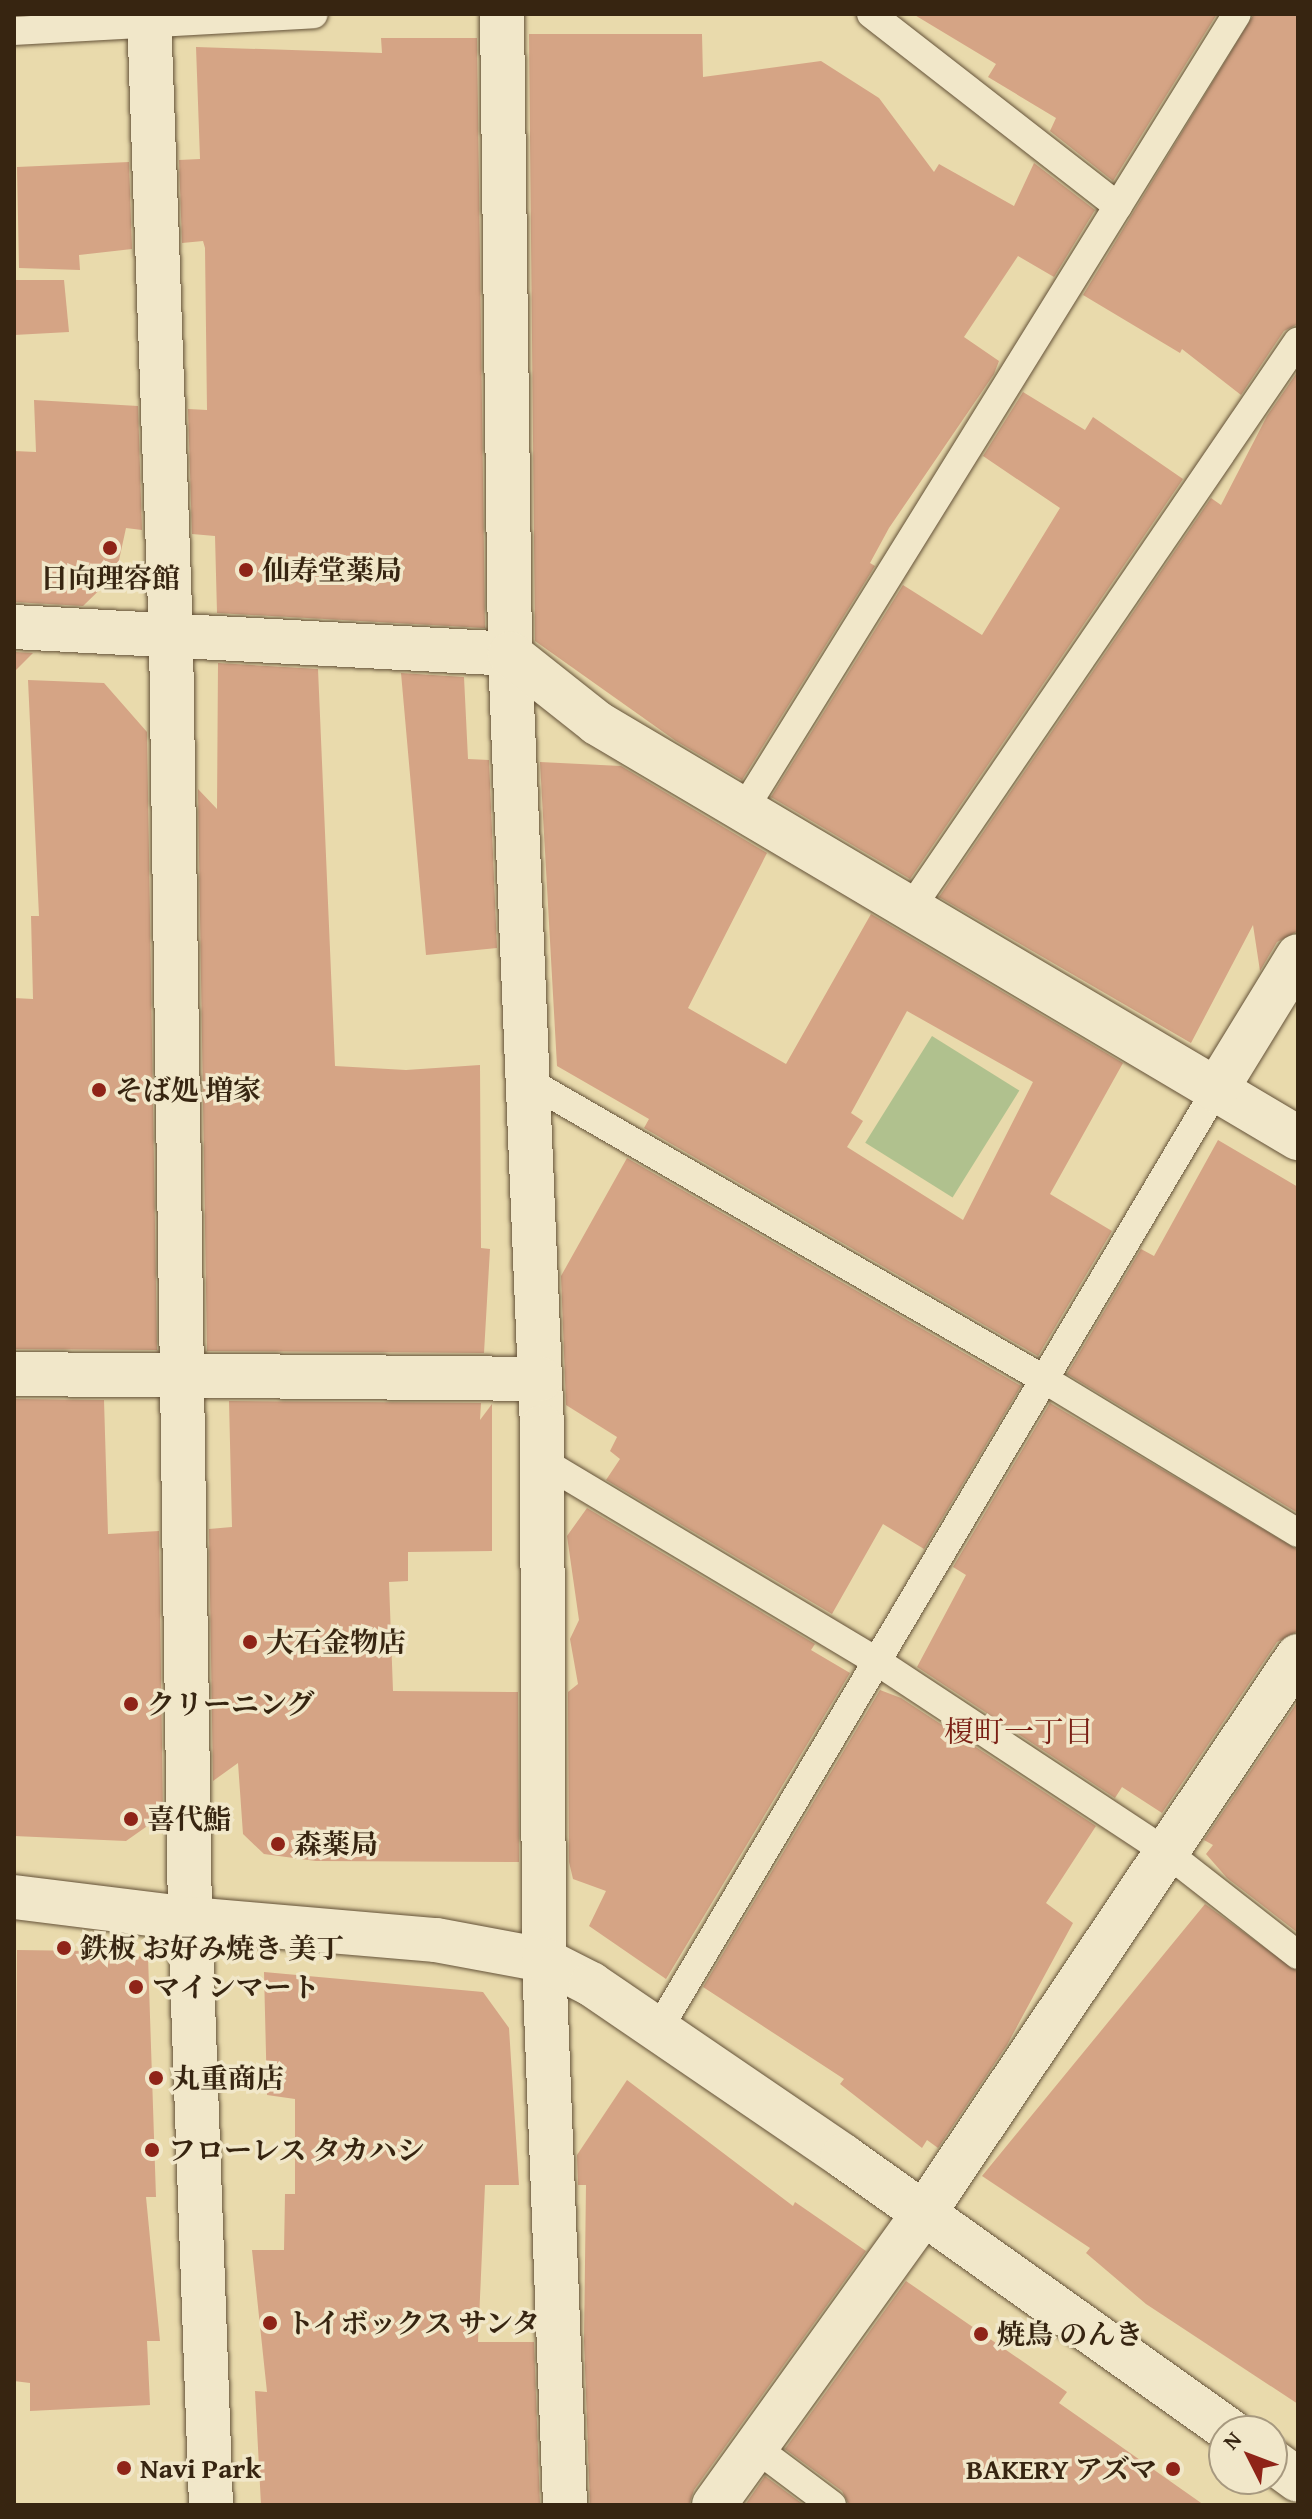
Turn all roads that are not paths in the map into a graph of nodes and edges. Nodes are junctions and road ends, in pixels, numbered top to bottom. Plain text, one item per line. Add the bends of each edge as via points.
1 (314, 14) edge
2 (502, 14) edge
3 (871, 14) edge
4 (1237, 14) edge
5 (149, 20) edge
6 (14, 31) edge
7 (1118, 206) junction
8 (1298, 341) edge
9 (14, 627) edge
10 (171, 637) junction
11 (510, 654) junction
12 (744, 809) junction
13 (911, 908) junction
14 (1298, 956) edge
15 (528, 1081) junction
16 (1216, 1090) junction
17 (1298, 1138) edge
18 (14, 1374) edge
19 (185, 1376) junction
20 (540, 1379) junction
21 (1047, 1381) junction
22 (542, 1461) junction
23 (1298, 1533) edge
24 (1298, 1656) edge
25 (878, 1662) junction
26 (1166, 1852) junction
27 (14, 1897) edge
28 (190, 1919) junction
29 (1298, 1955) edge
30 (544, 1960) junction
31 (658, 2030) junction
32 (924, 2213) junction
33 (1208, 2415) edge
34 (756, 2448) junction
35 (211, 2505) edge
36 (565, 2505) edge
37 (714, 2505) edge
38 (832, 2505) edge

1 - 5 lane
2 - 11 street
3 - 7 lane
4 - 7 lane
5 - 6 lane
5 - 10 street
7 - 12 lane
8 - 13 lane
9 - 10 street
10 - 11 street
10 - 19 street
11 - 12 street via 597,723
11 - 15 street
12 - 13 street
13 - 16 street
14 - 16 street
15 - 20 street
15 - 21 lane
16 - 17 street
16 - 21 lane
18 - 19 street
19 - 20 street
19 - 28 street
20 - 22 street
21 - 23 lane
21 - 25 lane
22 - 25 lane
22 - 30 street
24 - 26 street
25 - 26 lane
25 - 31 lane
26 - 29 lane
26 - 32 street
27 - 28 street
28 - 30 street via 436,1940
28 - 35 street
30 - 31 street
30 - 36 street
31 - 32 street
32 - 33 street
32 - 34 street
34 - 37 street
34 - 38 lane

